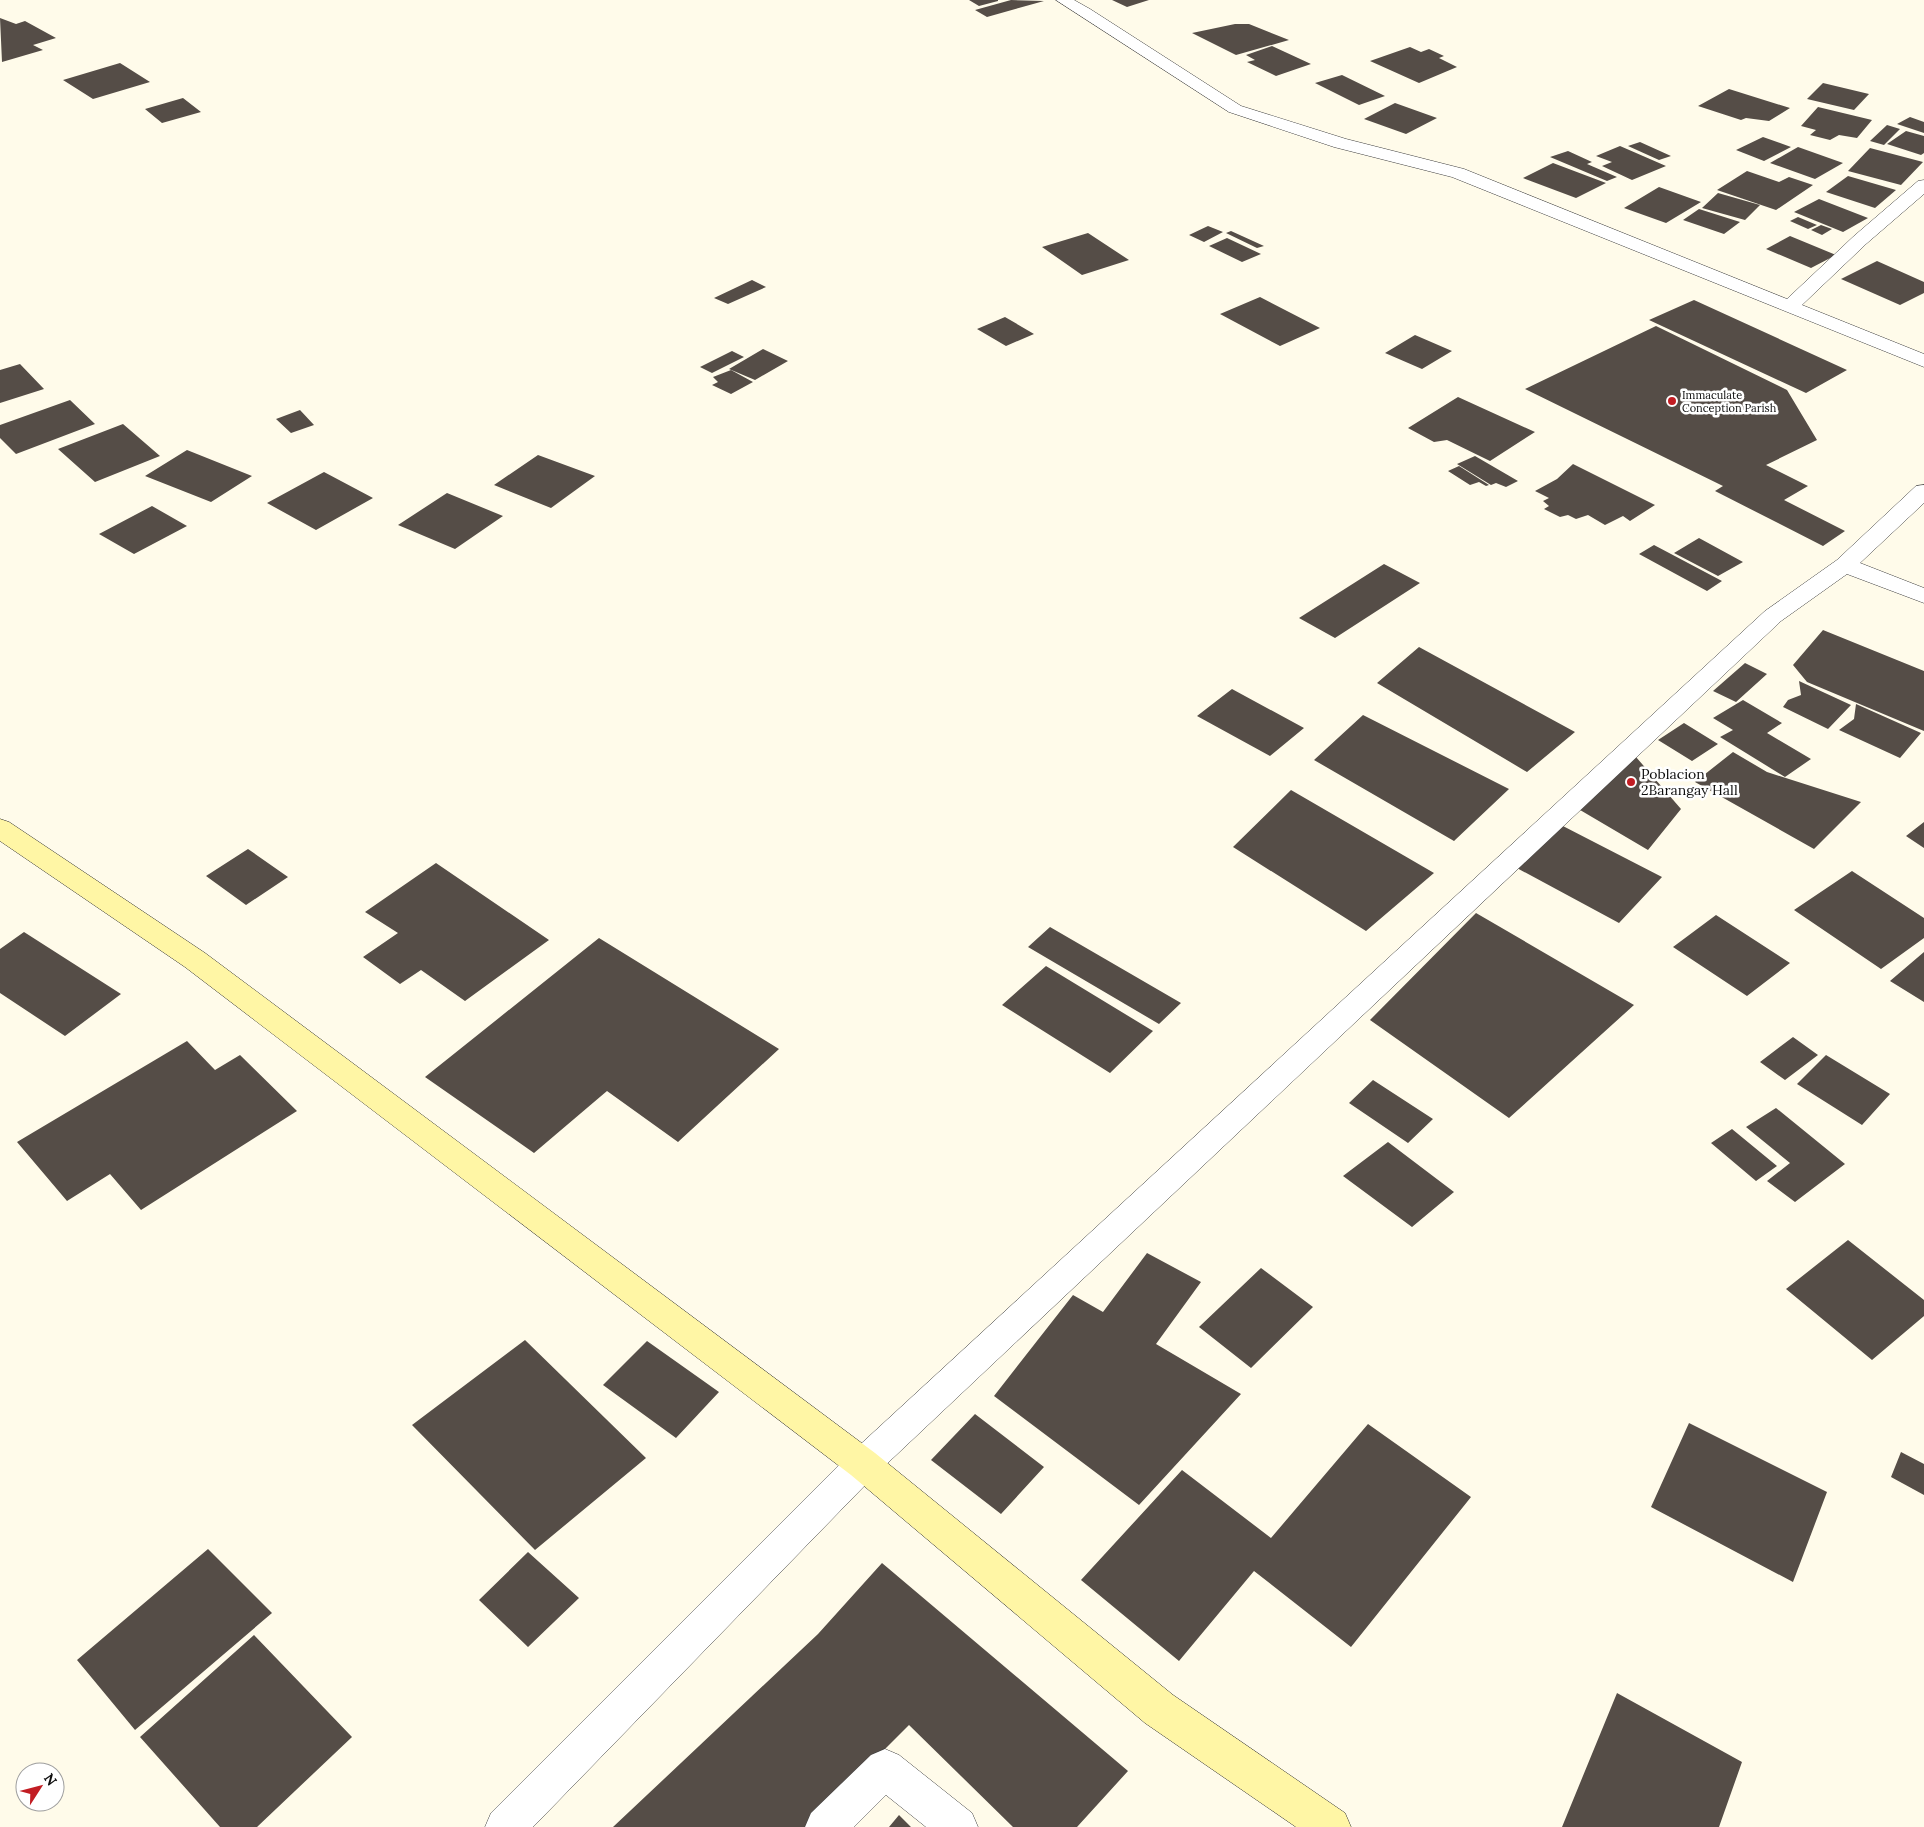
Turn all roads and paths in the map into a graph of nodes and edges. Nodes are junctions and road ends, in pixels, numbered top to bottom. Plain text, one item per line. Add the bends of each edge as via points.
1 (1063, 0) edge
2 (1924, 185) edge
3 (1790, 306) junction
4 (1924, 361) edge
5 (1924, 491) edge
6 (1845, 565) junction
7 (1924, 596) edge
8 (0, 828) edge
9 (863, 1464) junction
10 (506, 1827) edge
11 (825, 1827) edge
12 (958, 1827) edge
13 (1331, 1827) edge

1 - 3 street via 1235,109 1340,143 1458,173
2 - 3 street
3 - 4 street
5 - 6 street
6 - 7 street
6 - 9 street via 1773,616
8 - 9 main road via 195,960
9 - 10 street
9 - 13 main road via 1159,1708
11 - 12 street via 885,1769

